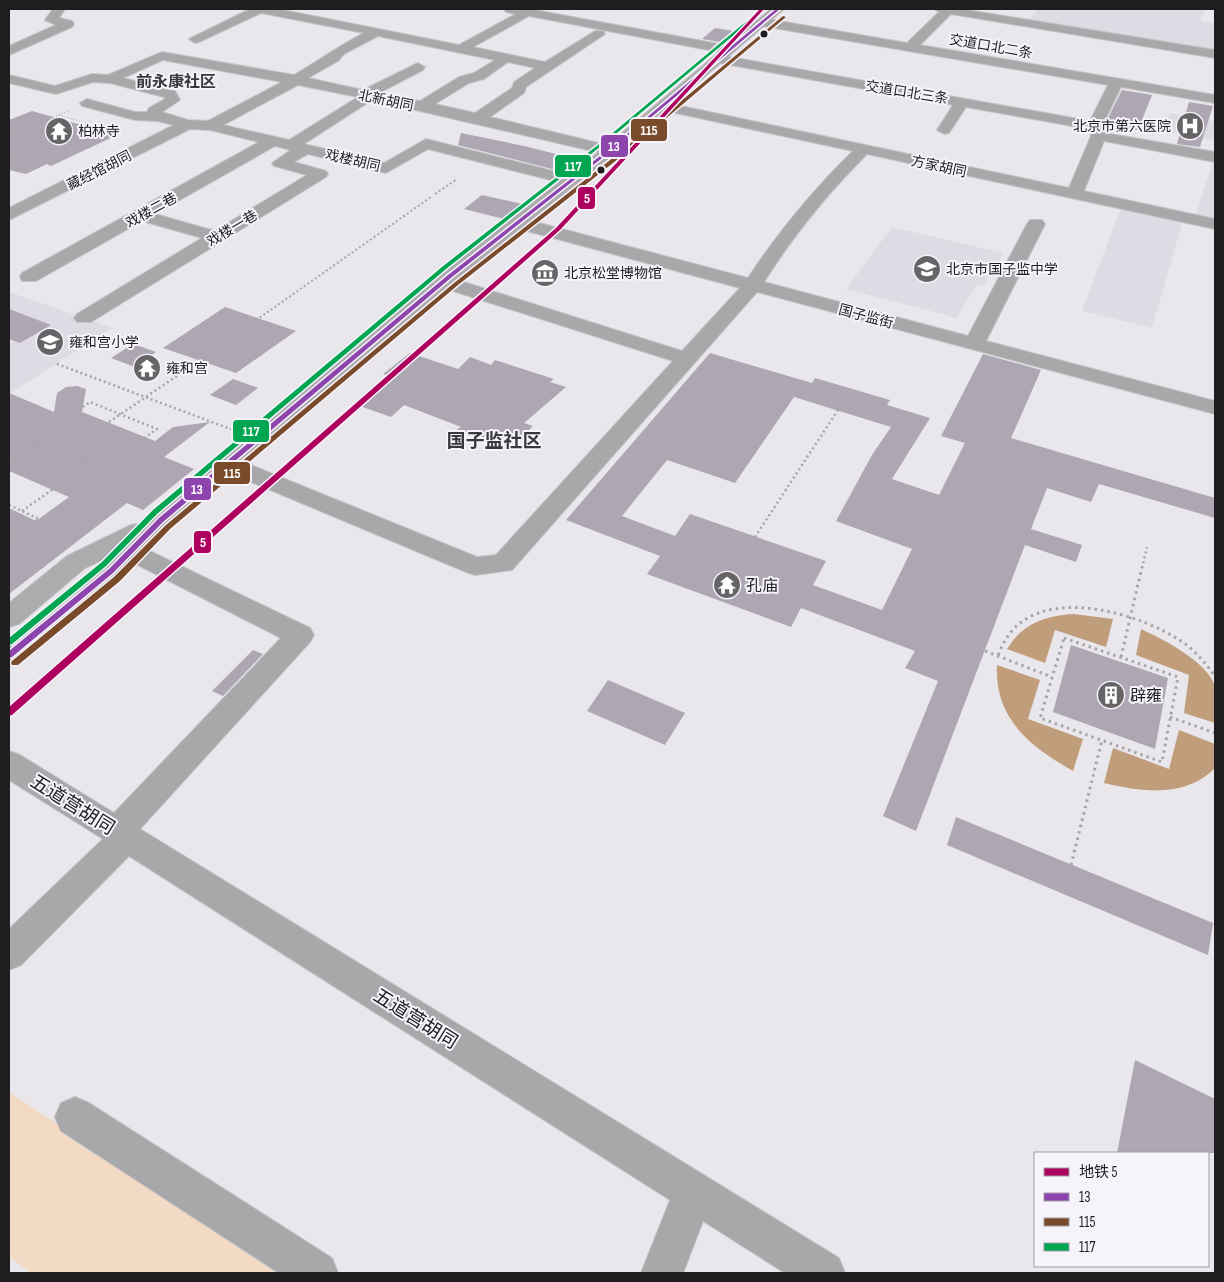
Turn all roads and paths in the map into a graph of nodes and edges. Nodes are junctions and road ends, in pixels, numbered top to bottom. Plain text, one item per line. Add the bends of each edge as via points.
1 (59, 9) edge
2 (260, 9) edge
3 (510, 9) edge
4 (280, 10) edge
5 (944, 10) edge
6 (528, 12) junction
7 (771, 12) edge
8 (376, 32) junction
9 (599, 34) dead end
10 (195, 38) dead end
11 (909, 48) junction
12 (461, 49) junction
13 (9, 51) edge
14 (724, 54) junction
15 (1215, 54) edge
16 (506, 58) junction
17 (546, 66) junction
18 (418, 68) dead end
19 (9, 79) edge
20 (110, 79) junction
21 (296, 80) junction
22 (838, 82) junction
23 (1116, 83) junction
24 (828, 95) dead end
25 (366, 96) junction
26 (1215, 99) edge
27 (963, 101) junction
28 (87, 103) joint
29 (662, 106) junction
30 (421, 107) junction
31 (114, 110) junction
32 (59, 115) junction
33 (159, 117) junction
34 (477, 119) junction
35 (87, 123) junction
36 (188, 124) junction
37 (210, 126) junction
38 (944, 130) dead end
39 (1097, 131) junction
40 (16, 133) junction
41 (9, 136) edge
42 (45, 142) junction
43 (273, 142) junction
44 (297, 147) junction
45 (864, 149) junction
46 (610, 150) junction
47 (1215, 157) edge
48 (9, 161) edge
49 (457, 179) dead end
50 (570, 180) junction
51 (435, 194) dead end
52 (1074, 195) junction
53 (431, 197) dead end
54 (9, 215) edge
55 (141, 215) junction
56 (518, 223) junction
57 (1036, 224) dead end
58 (1215, 224) edge
59 (217, 237) junction
60 (29, 277) dead end
61 (444, 282) junction
62 (752, 286) junction
63 (84, 318) dead end
64 (974, 345) junction
65 (207, 355) dead end
66 (686, 360) junction
67 (199, 361) dead end
68 (57, 364) dead end
69 (146, 397) junction
70 (1215, 408) edge
71 (838, 410) dead end
72 (121, 414) junction
73 (62, 421) dead end
74 (109, 422) dead end
75 (46, 432) dead end
76 (257, 440) junction
77 (41, 442) junction
78 (130, 448) dead end
79 (114, 459) dead end
80 (90, 463) junction
81 (9, 464) edge
82 (228, 464) junction
83 (9, 505) edge
84 (22, 511) junction
85 (161, 520) junction
86 (755, 537) dead end
87 (9, 540) edge
88 (1147, 547) dead end
89 (131, 551) junction
90 (1130, 616) junction
91 (9, 617) edge
92 (985, 651) dead end
93 (9, 655) edge
94 (998, 656) junction
95 (1121, 657) junction
96 (1215, 676) edge
97 (1052, 677) junction
98 (1170, 717) junction
99 (1215, 733) edge
100 (1102, 740) junction
101 (9, 764) edge
102 (122, 835) junction
103 (1071, 864) dead end
104 (9, 953) edge
105 (75, 1118) dead end
106 (694, 1192) junction
107 (317, 1273) edge
108 (662, 1273) edge
109 (824, 1273) edge

1 - 13 street via 51,20 68,24
2 - 4 street
2 - 10 street
3 - 6 street, 交道口北三条
4 - 8 street
5 - 11 street
5 - 15 street
6 - 12 street
6 - 14 street, 交道口北三条
7 - 11 street, 交道口北二条
7 - 14 main road
8 - 12 street
8 - 21 street via 339,51
9 - 17 street
11 - 23 street, 交道口北二条
12 - 16 street
14 - 22 street, 交道口北三条
14 - 29 main road
16 - 17 street
16 - 30 street
17 - 34 street via 519,85 519,90
18 - 25 street
19 - 20 street via 56,90 92,78
20 - 21 street, 北新胡同 via 162,56
20 - 33 street via 170,94 173,100 154,111
21 - 25 street, 北新胡同
21 - 37 street
22 - 24 street
22 - 27 street, 交道口北三条
23 - 26 street, 交道口北二条
23 - 39 street
25 - 30 street, 北新胡同
25 - 44 street
27 - 38 street
27 - 39 street, 交道口北三条
28 - 31 street, 戏楼胡同
28 - 32 path
29 - 45 street, 方家胡同
29 - 46 main road
30 - 34 street, 北新胡同
31 - 33 street, 戏楼胡同 via 135,116
31 - 35 path
32 - 35 path
32 - 40 path
33 - 36 street, 戏楼胡同
34 - 46 street, 北新胡同
35 - 42 path
36 - 37 street, 戏楼胡同
36 - 54 street, 藏经馆胡同
37 - 43 street, 戏楼胡同
39 - 47 street, 交道口北三条
39 - 52 street
40 - 41 path
40 - 42 path
42 - 48 path
43 - 44 street, 戏楼胡同
43 - 55 street, 戏楼二巷
44 - 50 street, 戏楼胡同 via 386,168 426,144
44 - 59 street, 戏楼一巷 via 280,163 320,174
45 - 52 street, 方家胡同
45 - 62 street via 830,182 786,235
46 - 50 main road
49 - 51 path
50 - 56 main road
52 - 58 street, 方家胡同
53 - 65 path
55 - 59 street
55 - 60 street, 戏楼二巷
56 - 61 main road
56 - 62 street, 国子监街
57 - 64 street
59 - 63 street, 戏楼一巷
61 - 66 street
61 - 76 main road
62 - 64 street, 国子监街
62 - 66 street
64 - 70 street, 国子监街
66 - 82 street via 503,564 475,566
67 - 69 path
68 - 69 path
69 - 72 path
69 - 76 path
71 - 86 path
72 - 73 path via 90,402
72 - 74 path
72 - 78 path via 157,429
75 - 77 path via 34,439
76 - 82 main road
77 - 80 path
77 - 81 path
79 - 80 path via 102,468
80 - 84 path
82 - 85 main road
83 - 84 path
84 - 87 path via 39,519
85 - 89 main road
85 - 91 main road via 76,562
88 - 90 path
89 - 93 main road
89 - 102 street via 300,636
90 - 94 path via 1090,608 1054,608 1030,616 1008,633
90 - 95 path
90 - 96 path via 1161,628 1189,647
92 - 94 path
94 - 97 path
95 - 97 path via 1064,638
95 - 98 path via 1178,677
97 - 100 path via 1040,718
98 - 99 path
98 - 100 path via 1162,762
100 - 103 path
101 - 102 street, 五道营胡同
102 - 104 street
102 - 106 street, 五道营胡同
105 - 107 street
106 - 108 street
106 - 109 street, 五道营胡同

